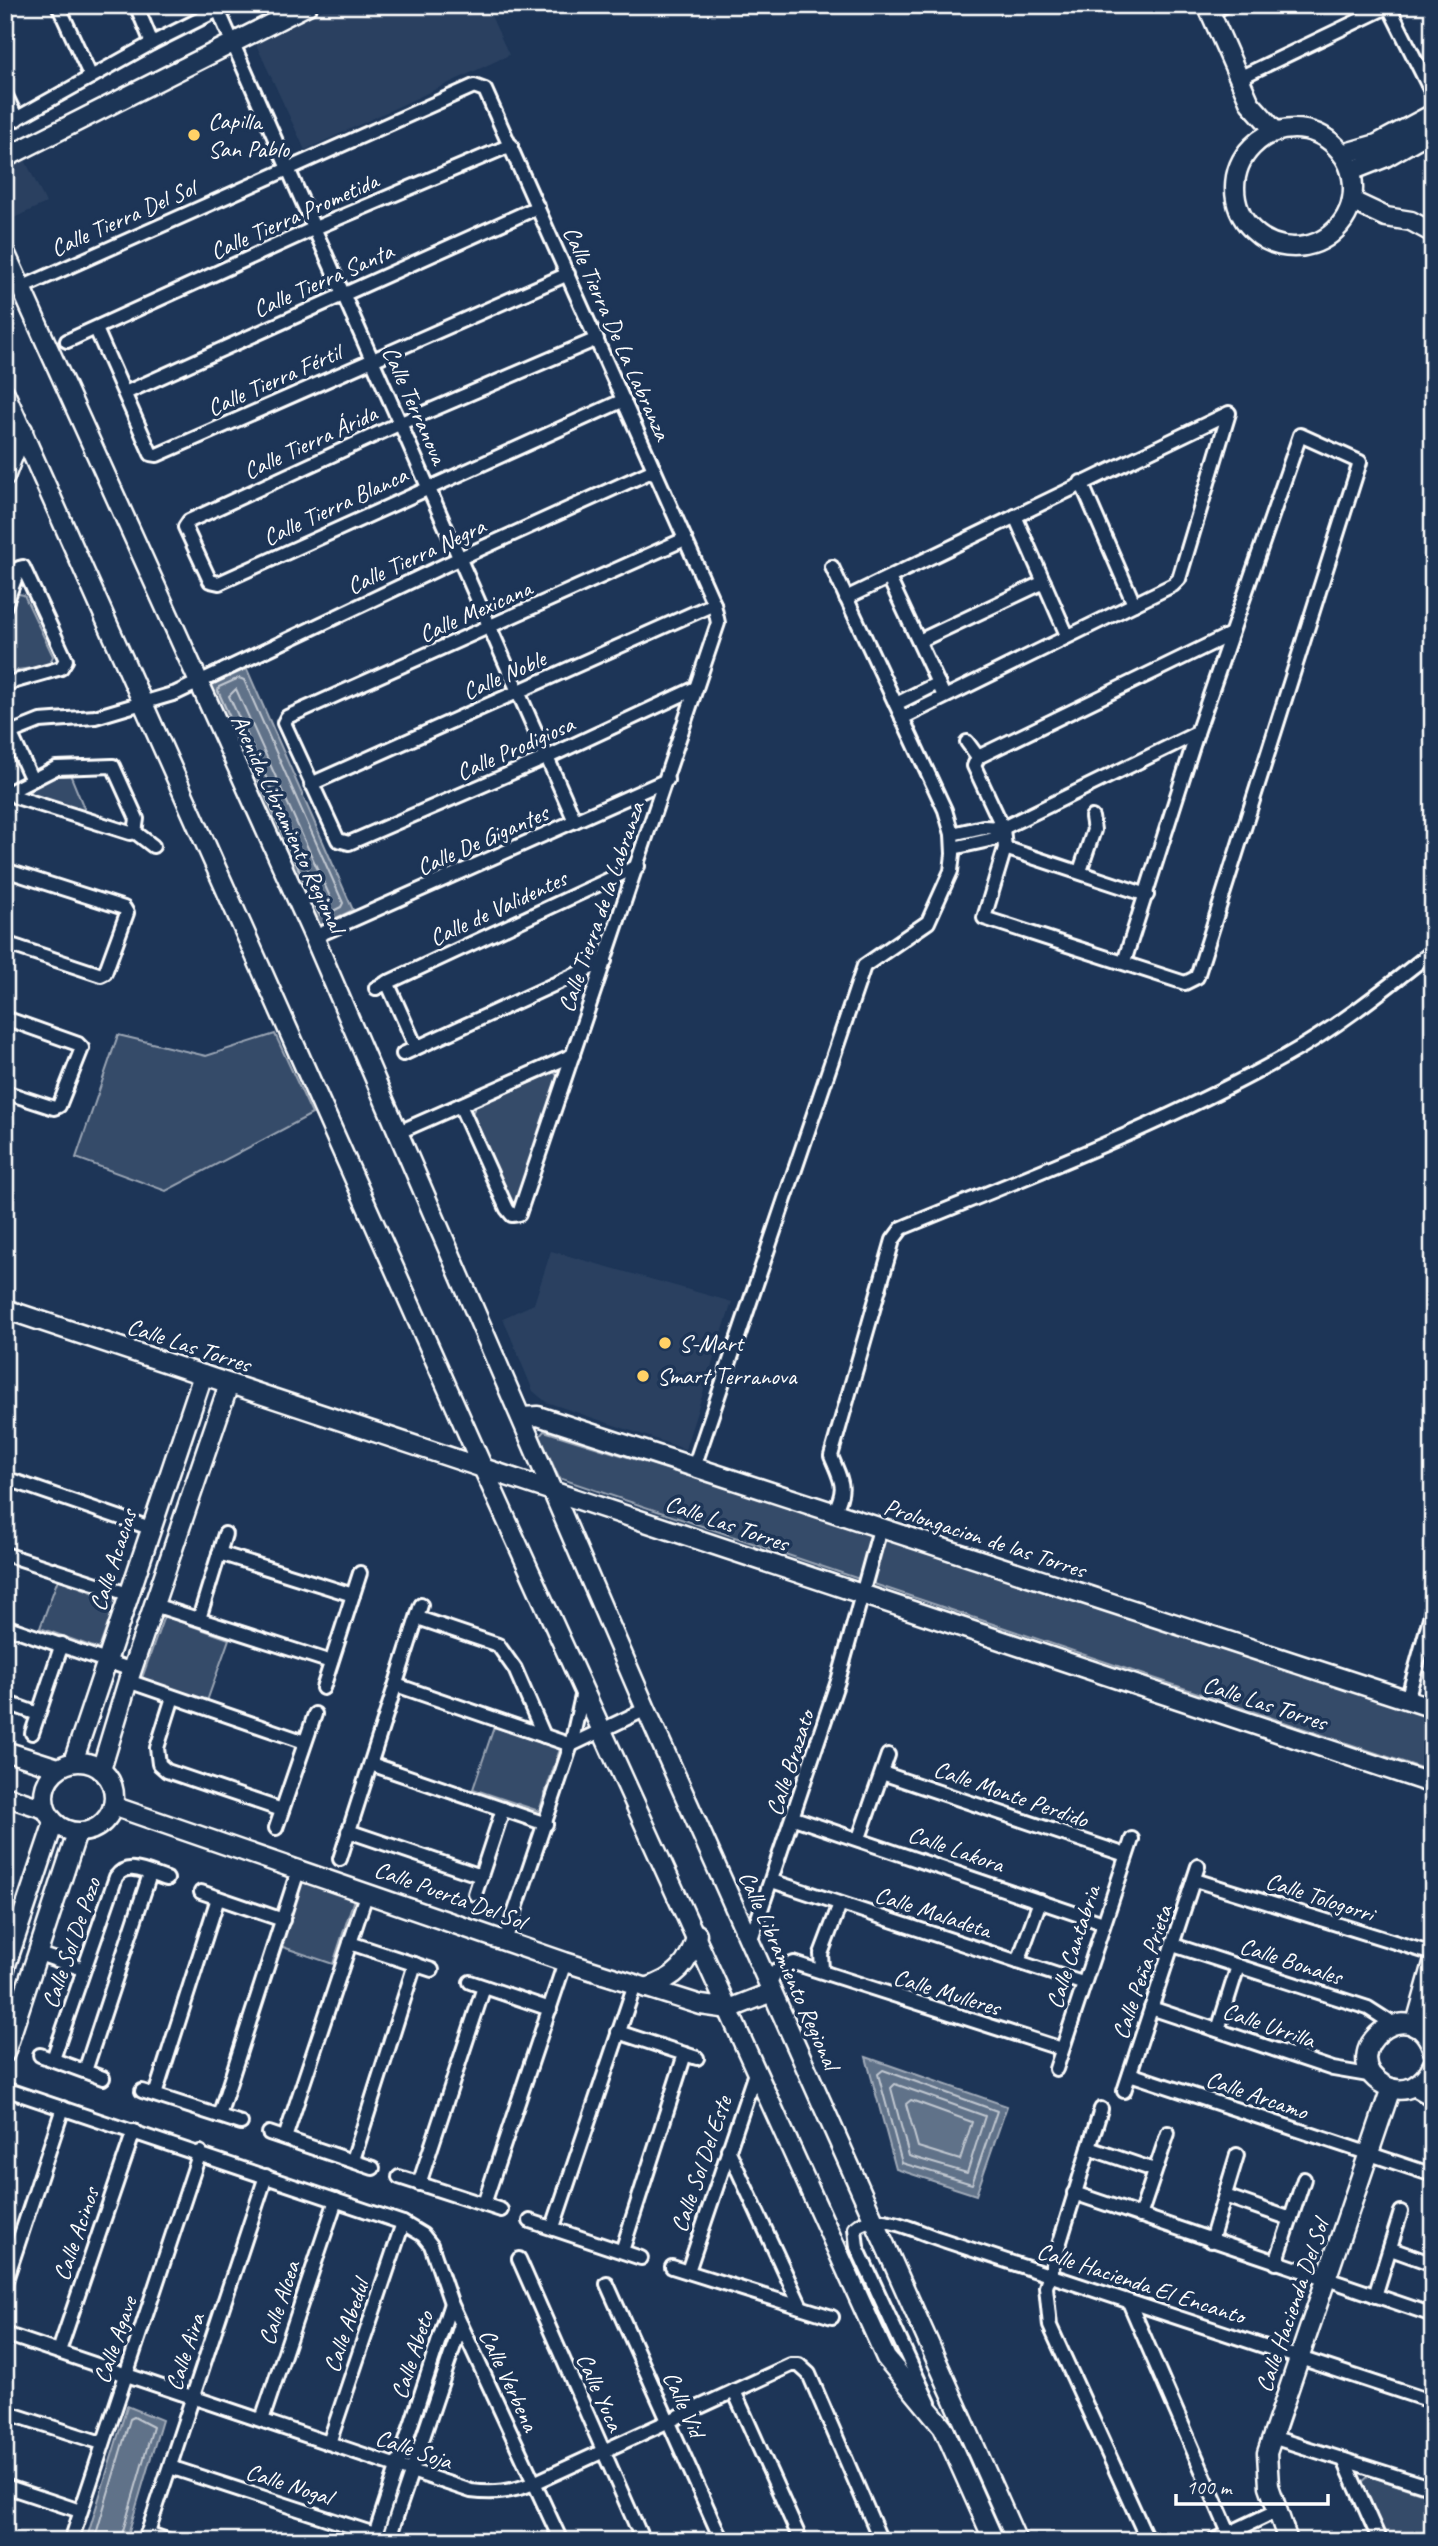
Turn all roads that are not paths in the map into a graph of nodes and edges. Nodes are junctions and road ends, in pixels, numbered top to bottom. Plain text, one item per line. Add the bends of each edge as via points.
1 (58, 5) edge
2 (136, 5) edge
3 (307, 5) edge
4 (1389, 6) edge
5 (221, 7) edge
6 (1214, 8) edge
7 (233, 41) junction
8 (152, 43) junction
9 (91, 77) junction
10 (1240, 78) junction
11 (474, 86) joint
12 (5, 94) edge
13 (1433, 95) edge
14 (1433, 114) edge
15 (11, 122) edge
16 (1433, 130) edge
17 (1275, 131) junction
18 (511, 145) junction
19 (1342, 154) junction
20 (5, 158) edge
21 (288, 166) junction
22 (1351, 171) junction
23 (1352, 201) junction
24 (538, 207) junction
25 (315, 228) junction
26 (1433, 233) edge
27 (5, 252) edge
28 (568, 274) junction
29 (21, 288) junction
30 (344, 294) junction
31 (96, 329) junction
32 (597, 339) junction
33 (67, 341) dead end
34 (372, 359) junction
35 (5, 393) edge
36 (125, 393) junction
37 (624, 400) junction
38 (401, 423) junction
39 (23, 430) junction
40 (654, 470) junction
41 (5, 477) edge
42 (1081, 482) junction
43 (429, 486) junction
44 (1015, 516) junction
45 (685, 539) junction
46 (460, 558) junction
47 (832, 567) dead end
48 (889, 578) junction
49 (1044, 582) junction
50 (219, 583) joint
51 (846, 598) junction
52 (714, 604) junction
53 (1133, 604) junction
54 (5, 606) edge
55 (491, 628) junction
56 (1231, 634) junction
57 (1067, 635) junction
58 (919, 641) junction
59 (196, 682) junction
60 (938, 683) junction
61 (5, 684) edge
62 (696, 688) junction
63 (519, 692) junction
64 (944, 696) junction
65 (142, 704) junction
66 (896, 704) junction
67 (902, 718) junction
68 (1197, 733) junction
69 (8, 734) edge
70 (967, 742) dead end
71 (548, 757) junction
72 (978, 757) junction
73 (31, 778) junction
74 (667, 779) junction
75 (311, 784) junction
76 (1092, 817) dead end
77 (575, 821) junction
78 (1003, 828) junction
79 (135, 832) junction
80 (952, 834) junction
81 (153, 846) dead end
82 (953, 848) junction
83 (1005, 848) junction
84 (638, 866) junction
85 (5, 870) edge
86 (1080, 872) junction
87 (1147, 895) junction
88 (314, 937) junction
89 (5, 943) edge
90 (1433, 951) edge
91 (605, 961) junction
92 (1124, 962) junction
93 (5, 1018) edge
94 (416, 1047) junction
95 (403, 1054) dead end
96 (573, 1055) junction
97 (5, 1092) edge
98 (460, 1105) junction
99 (399, 1132) junction
100 (5, 1309) edge
101 (203, 1375) junction
102 (229, 1384) junction
103 (522, 1417) junction
104 (694, 1467) junction
105 (484, 1468) junction
106 (5, 1478) edge
107 (551, 1489) junction
108 (834, 1513) junction
109 (150, 1528) junction
110 (880, 1529) junction
111 (225, 1534) dead end
112 (219, 1553) junction
113 (5, 1554) edge
114 (360, 1573) dead end
115 (128, 1594) junction
116 (353, 1595) junction
117 (864, 1595) junction
118 (153, 1605) junction
119 (1433, 1608) edge
120 (199, 1619) junction
121 (5, 1626) edge
122 (62, 1644) junction
123 (106, 1659) junction
124 (331, 1662) junction
125 (130, 1675) junction
126 (396, 1685) junction
127 (584, 1686) junction
128 (323, 1688) dead end
129 (173, 1697) junction
130 (1406, 1699) junction
131 (5, 1702) edge
132 (1433, 1708) edge
133 (646, 1709) junction
134 (38, 1714) junction
135 (314, 1714) dead end
136 (604, 1730) junction
137 (32, 1733) dead end
138 (544, 1736) junction
139 (305, 1742) junction
140 (571, 1745) junction
141 (5, 1751) edge
142 (888, 1755) dead end
143 (371, 1764) junction
144 (65, 1765) junction
145 (101, 1770) junction
146 (882, 1773) junction
147 (1433, 1784) edge
148 (5, 1796) edge
149 (113, 1806) junction
150 (503, 1809) junction
151 (282, 1810) junction
152 (50, 1816) junction
153 (794, 1818) junction
154 (546, 1824) junction
155 (276, 1828) dead end
156 (348, 1831) junction
157 (77, 1833) junction
158 (859, 1838) junction
159 (1132, 1839) dead end
160 (1126, 1855) junction
161 (340, 1859) dead end
162 (1198, 1866) dead end
163 (299, 1868) junction
164 (150, 1874) junction
165 (481, 1876) junction
166 (167, 1880) dead end
167 (1195, 1880) junction
168 (772, 1881) junction
169 (201, 1892) dead end
170 (368, 1892) junction
171 (475, 1894) dead end
172 (218, 1898) junction
173 (1040, 1901) junction
174 (840, 1904) junction
175 (283, 1920) junction
176 (12, 1922) edge
177 (1103, 1923) junction
178 (697, 1934) junction
179 (505, 1941) junction
180 (750, 1942) junction
181 (350, 1943) junction
182 (1173, 1945) junction
183 (39, 1954) junction
184 (1433, 1955) edge
185 (565, 1962) junction
186 (1018, 1962) junction
187 (1433, 1963) edge
188 (415, 1964) junction
189 (1238, 1966) junction
190 (5, 1968) edge
191 (83, 1969) junction
192 (822, 1969) junction
193 (432, 1970) dead end
194 (470, 1982) dead end
195 (1082, 1983) junction
196 (640, 1986) junction
197 (484, 1987) junction
198 (771, 1988) junction
199 (1151, 2008) junction
200 (551, 2009) junction
201 (729, 2009) junction
202 (1393, 2024) junction
203 (1218, 2030) junction
204 (618, 2032) junction
205 (1424, 2032) edge
206 (1062, 2049) junction
207 (1433, 2050) edge
208 (5, 2053) edge
209 (40, 2055) dead end
210 (53, 2059) junction
211 (1433, 2064) edge
212 (1056, 2069) dead end
213 (756, 2070) junction
214 (85, 2071) junction
215 (1130, 2074) junction
216 (1374, 2076) junction
217 (103, 2078) dead end
218 (1391, 2088) junction
219 (1412, 2088) junction
220 (5, 2089) edge
221 (1124, 2091) dead end
222 (1433, 2100) edge
223 (63, 2108) junction
224 (1101, 2109) dead end
225 (219, 2116) junction
226 (241, 2123) dead end
227 (134, 2130) junction
228 (269, 2133) dead end
229 (1168, 2133) dead end
230 (285, 2138) junction
231 (728, 2148) junction
232 (1089, 2148) junction
233 (200, 2152) junction
234 (1237, 2155) dead end
235 (1370, 2155) junction
236 (353, 2160) junction
237 (373, 2168) dead end
238 (1154, 2170) junction
239 (1433, 2175) edge
240 (266, 2176) junction
241 (400, 2177) dead end
242 (1304, 2179) dead end
243 (419, 2184) junction
244 (1074, 2193) junction
245 (1224, 2196) junction
246 (336, 2200) junction
247 (484, 2204) junction
248 (501, 2210) dead end
249 (1401, 2212) dead end
250 (1140, 2216) junction
251 (875, 2219) junction
252 (1291, 2219) junction
253 (530, 2221) dead end
254 (403, 2222) junction
255 (553, 2227) junction
256 (1212, 2241) junction
257 (1391, 2249) junction
258 (622, 2251) junction
259 (641, 2258) dead end
260 (519, 2259) dead end
261 (1276, 2263) junction
262 (1433, 2264) edge
263 (673, 2267) dead end
264 (688, 2272) junction
265 (1050, 2275) junction
266 (1327, 2280) junction
267 (5, 2283) edge
268 (607, 2284) dead end
269 (1375, 2296) junction
270 (1129, 2302) junction
271 (451, 2303) junction
272 (801, 2307) junction
273 (1433, 2315) edge
274 (832, 2317) dead end
275 (461, 2325) junction
276 (5, 2334) edge
277 (59, 2351) junction
278 (1299, 2357) junction
279 (125, 2374) junction
280 (734, 2391) junction
281 (192, 2396) junction
282 (1433, 2402) edge
283 (5, 2412) edge
284 (934, 2413) junction
285 (262, 2420) junction
286 (669, 2421) junction
287 (1272, 2437) junction
288 (102, 2443) junction
289 (329, 2443) junction
290 (603, 2450) junction
291 (1344, 2460) junction
292 (404, 2466) junction
293 (170, 2467) junction
294 (534, 2483) junction
295 (5, 2486) edge
296 (1433, 2488) edge
297 (80, 2511) junction
298 (1276, 2511) junction
299 (1229, 2533) junction
300 (146, 2537) edge
301 (374, 2538) edge
302 (391, 2540) edge
303 (71, 2541) edge
304 (170, 2541) edge
305 (561, 2541) edge
306 (643, 2541) edge
307 (722, 2541) edge
308 (801, 2541) edge
309 (881, 2541) edge
310 (994, 2541) edge
311 (1017, 2541) edge
312 (1148, 2541) edge
313 (1213, 2541) edge
314 (1288, 2541) edge
315 (1380, 2541) edge

1 - 9 street
2 - 8 street
3 - 7 street
4 - 10 street
4 - 13 street
5 - 7 street, Calle Terranova
5 - 8 street
6 - 10 street
7 - 20 street
7 - 21 street, Calle Terranova
8 - 9 street
9 - 15 street
10 - 17 street via 1250,103
11 - 18 street, Calle Tierra De La Labranza via 485,90
11 - 21 street, Calle Tierra Del Sol
12 - 15 street
14 - 19 street via 1377,144
16 - 22 street
17 - 19 street via 1294,128 1312,132
17 - 23 street via 1252,145 1237,169 1234,196 1244,222 1265,241 1291,248 1318,243 1340,226
18 - 24 street, Calle Tierra De La Labranza
18 - 25 street, Calle Tierra Prometida
19 - 22 street
21 - 25 street, Calle Terranova
21 - 29 street, Calle Tierra Del Sol
22 - 23 street
23 - 26 street
24 - 28 street, Calle Tierra De La Labranza
24 - 30 street, Calle Tierra Santa
25 - 30 street, Calle Terranova
25 - 31 street, Calle Tierra Prometida
27 - 29 street, Avenida Libramiento Regional
28 - 32 street, Calle Tierra De La Labranza
28 - 34 street, Calle Tierra Fértil
29 - 59 street, Avenida Libramiento Regional
30 - 34 street, Calle Terranova
30 - 36 street, Calle Tierra Santa
31 - 33 street, Calle Tierra Prometida
31 - 36 street
32 - 37 street, Calle Tierra De La Labranza
32 - 38 street, Calle Tierra Árida
34 - 36 street, Calle Tierra Fértil via 157,455 150,454
34 - 38 street, Calle Terranova
35 - 39 street
37 - 40 street, Calle Tierra De La Labranza
37 - 43 street, Calle Tierra Blanca
38 - 43 street, Calle Terranova
38 - 50 street, Calle Tierra Árida via 189,520 185,527 210,581
39 - 41 street
39 - 65 street
40 - 45 street, Calle Tierra De La Labranza
40 - 46 street, Calle Tierra Negra
42 - 44 street
42 - 53 street
42 - 53 street via 1229,413 1179,579
43 - 46 street, Calle Terranova
43 - 50 street, Calle Tierra Blanca
44 - 48 street
44 - 49 street
45 - 52 street, Calle Tierra De La Labranza
45 - 55 street, Calle Mexicana
46 - 55 street, Calle Terranova
46 - 59 street, Calle Tierra Negra
47 - 51 street
48 - 51 street
48 - 58 street
49 - 57 street
49 - 58 street
51 - 66 street
52 - 62 street, Calle Tierra de la Labranza via 718,623
52 - 63 street, Calle Noble
53 - 57 street
54 - 61 street via 23,567 66,660 61,668
55 - 63 street, Calle Terranova
55 - 75 street, Calle Mexicana via 287,717 284,723
56 - 68 street
56 - 72 street
56 - 92 street via 1300,435 1360,462 1197,977 1185,983
57 - 64 street
58 - 60 street
59 - 65 street, Calle Tierra Negra
59 - 88 street, Avenida Libramiento Regional
60 - 64 street
60 - 66 street
62 - 71 street, Calle Prodigiosa
62 - 74 street, Calle Tierra de la Labranza
63 - 71 street, Calle Terranova
63 - 75 street, Calle Noble
64 - 67 street
65 - 69 street via 96,717 40,721
65 - 105 street
66 - 67 street
67 - 80 street
68 - 78 street
68 - 87 street
69 - 73 street
70 - 72 street
71 - 75 street, Calle Prodigiosa via 349,843 338,840
71 - 77 street, Calle Terranova
72 - 78 street via 974,766
73 - 79 street via 56,768 113,766 137,819
73 - 79 street via 11,794
74 - 77 street, Calle De Gigantes
74 - 84 street, Calle Tierra de la Labranza
76 - 86 street via 1094,830
77 - 88 street, Calle De Gigantes
78 - 80 street
78 - 82 street via 994,839
78 - 83 street
79 - 81 street
80 - 82 street
82 - 104 street via 951,871 928,922 864,965
83 - 86 street
83 - 92 street via 984,918
84 - 91 street, Calle Tierra de la Labranza
84 - 94 street, Calle de Validentes via 381,985
85 - 89 street via 124,908 127,913 101,975
86 - 87 street
87 - 92 street
88 - 99 street, Avenida Libramiento Regional
90 - 108 street via 1287,1056 1146,1128 902,1228 894,1240 831,1456 844,1493
91 - 94 street
91 - 96 street, Calle Tierra de la Labranza
93 - 97 street via 82,1048 59,1106
94 - 95 street
96 - 98 street
96 - 98 street, Calle Tierra de la Labranza via 519,1214 512,1216
98 - 99 street
99 - 103 street, Avenida Libramiento Regional
100 - 101 street, Calle Las Torres
101 - 102 street, Calle Las Torres
101 - 109 street, Calle Acacias
102 - 105 street, Calle Las Torres
102 - 118 street
103 - 104 street, Prolongacion de las Torres via 538,1416
103 - 107 street, Calle Libramiento Regional
104 - 108 street, Prolongacion de las Torres
105 - 107 street, Calle Las Torres
105 - 127 street
106 - 109 street
107 - 117 street, Calle Las Torres
107 - 133 street, Calle Libramiento Regional
108 - 110 street, Prolongacion de las Torres
109 - 115 street, Calle Acacias
110 - 117 street, Calle Brazato
110 - 130 street, Prolongacion de las Torres
111 - 112 street
112 - 116 street
112 - 120 street
113 - 115 street
114 - 116 street
115 - 123 street, Calle Acacias
116 - 124 street
117 - 147 street, Calle Las Torres
117 - 153 street, Calle Brazato
118 - 120 street
118 - 125 street
119 - 130 street
120 - 124 street
121 - 122 street
122 - 123 street
122 - 134 street
123 - 125 street
123 - 144 street, Calle Acacias
124 - 128 street
125 - 129 street
125 - 145 street
126 - 138 street
126 - 138 street via 419,1611 498,1645 515,1669
126 - 143 street
127 - 136 street
127 - 140 street
129 - 139 street
129 - 151 street via 157,1748 159,1764 167,1771
130 - 132 street, Prolongacion de las Torres
131 - 134 street
133 - 136 street
133 - 180 street, Calle Libramiento Regional
134 - 137 street
135 - 139 street
136 - 140 street
136 - 178 street
138 - 140 street
139 - 151 street
140 - 154 street
141 - 144 street
142 - 146 street
143 - 150 street
143 - 156 street
144 - 145 street via 93,1764
144 - 152 street via 46,1782
145 - 149 street via 113,1786
146 - 158 street
146 - 160 street, Calle Monte Perdido
148 - 152 street
149 - 157 street via 95,1829
149 - 163 street, Calle Puerta Del Sol
150 - 154 street
150 - 165 street
151 - 155 street
152 - 157 street
152 - 176 street
153 - 158 street, Calle Lakora
153 - 168 street, Calle Brazato
154 - 179 street
156 - 161 street
156 - 165 street
157 - 183 street
158 - 173 street, Calle Lakora
159 - 160 street, Calle Cantabria
160 - 177 street, Calle Cantabria
162 - 167 street, Calle Peña Prieta
163 - 170 street, Calle Puerta Del Sol
163 - 175 street
164 - 166 street, Calle Sol De Pozo
164 - 191 street, Calle Sol De Pozo via 126,1868 116,1877
164 - 214 street
165 - 171 street
167 - 182 street, Calle Peña Prieta
167 - 184 street, Calle Tologorri
168 - 174 street, Calle Maladeta
168 - 180 street, Calle Brazato
169 - 172 street
170 - 179 street, Calle Puerta Del Sol
170 - 181 street
172 - 175 street
172 - 225 street via 149,2093
173 - 177 street, Calle Lakora
173 - 186 street
174 - 186 street, Calle Maladeta
174 - 192 street via 821,1954
175 - 225 street
176 - 190 street
177 - 195 street, Calle Cantabria
178 - 196 street via 685,1966 667,1980
178 - 201 street
179 - 185 street, Calle Puerta Del Sol
180 - 198 street, Calle Libramiento Regional
181 - 188 street
181 - 230 street
182 - 189 street, Calle Bonales
182 - 199 street, Calle Peña Prieta
183 - 191 street
183 - 208 street
185 - 196 street, Calle Puerta Del Sol
185 - 200 street
186 - 195 street, Calle Maladeta
187 - 205 street
188 - 193 street
188 - 236 street
189 - 202 street, Calle Bonales via 1368,2008
189 - 203 street
191 - 210 street, Calle Sol De Pozo
192 - 198 street via 794,1963 778,1970
192 - 206 street, Calle Mulleres via 836,1979
194 - 197 street
195 - 206 street, Calle Cantabria
196 - 201 street, Calle Puerta Del Sol
196 - 204 street
197 - 200 street
197 - 243 street
198 - 201 street
198 - 251 street, Calle Libramiento Regional
199 - 203 street, Calle Urrilla
199 - 215 street, Calle Peña Prieta
200 - 247 street
201 - 213 street
202 - 205 street
202 - 216 street via 1383,2028 1369,2046
203 - 216 street, Calle Urrilla via 1333,2069
204 - 255 street
204 - 258 street via 691,2056
205 - 207 street
206 - 212 street, Calle Cantabria
209 - 210 street
210 - 214 street
211 - 219 street
213 - 231 street, Calle Sol Del Este
213 - 284 street via 887,2358
214 - 217 street
215 - 221 street, Calle Peña Prieta
215 - 235 street, Calle Arcamo
216 - 218 street
218 - 219 street
218 - 235 street, Calle Hacienda Del Sol
219 - 222 street
220 - 223 street
223 - 227 street
223 - 267 street
224 - 232 street
225 - 226 street
227 - 233 street
227 - 277 street, Calle Acinos
228 - 230 street
229 - 238 street
230 - 236 street
231 - 264 street, Calle Sol Del Este
231 - 272 street
232 - 238 street
232 - 244 street
233 - 240 street
233 - 279 street, Calle Agave
234 - 245 street
235 - 239 street, Calle Arcamo
235 - 266 street, Calle Hacienda Del Sol
236 - 237 street
238 - 250 street
240 - 246 street
240 - 281 street, Calle Aira
241 - 243 street
242 - 252 street
243 - 247 street
244 - 250 street
244 - 265 street
245 - 252 street
245 - 256 street
246 - 254 street
246 - 285 street, Calle Alcea
247 - 248 street
249 - 257 street
250 - 256 street
251 - 265 street, Calle Hacienda El Encanto
251 - 284 street via 862,2221 855,2228 857,2247
251 - 311 street, Calle Libramiento Regional
252 - 261 street
253 - 255 street
254 - 271 street, Calle Verbena via 431,2245
254 - 289 street, Calle Abedul
255 - 258 street
256 - 261 street
257 - 262 street
257 - 269 street
258 - 259 street
260 - 290 street, Calle Yuca
261 - 266 street
263 - 264 street, Calle Sol Del Este
264 - 272 street, Calle Sol Del Este
265 - 270 street, Calle Hacienda El Encanto
265 - 312 street via 1045,2299 1050,2326
266 - 269 street
266 - 278 street, Calle Hacienda Del Sol
268 - 286 street, Calle Vid
269 - 273 street
270 - 278 street, Calle Hacienda El Encanto
270 - 299 street
271 - 275 street, Calle Verbena
271 - 292 street, Calle Abeto
272 - 274 street, Calle Sol Del Este
275 - 292 street, Calle Abeto
275 - 294 street, Calle Verbena
276 - 277 street, Calle Soja
277 - 279 street, Calle Soja
278 - 282 street, Calle Hacienda El Encanto
278 - 287 street, Calle Hacienda Del Sol
279 - 281 street, Calle Soja
279 - 288 street, Calle Agave
280 - 286 street, Calle Soja
280 - 308 street
280 - 309 street, Calle Soja via 791,2365 799,2365 809,2374
281 - 285 street, Calle Soja
281 - 293 street, Calle Aira
283 - 288 street
284 - 310 street
285 - 289 street, Calle Soja
286 - 290 street, Calle Soja
286 - 307 street, Calle Vid
287 - 291 street
287 - 298 street, Calle Hacienda Del Sol via 1267,2469
288 - 297 street, Calle Agave
289 - 292 street, Calle Soja
290 - 294 street, Calle Soja
290 - 306 street, Calle Yuca
291 - 296 street
291 - 315 street
292 - 294 street, Calle Soja via 471,2491 505,2493
292 - 301 street, Calle Abeto
292 - 302 street, Calle Abeto
293 - 300 street, Calle Aira
293 - 301 street, Calle Nogal
294 - 305 street, Calle Verbena
295 - 297 street
297 - 303 street, Calle Agave
298 - 299 street
298 - 314 street, Calle Hacienda Del Sol
299 - 313 street
300 - 304 street
301 - 302 street, Calle Nogal

